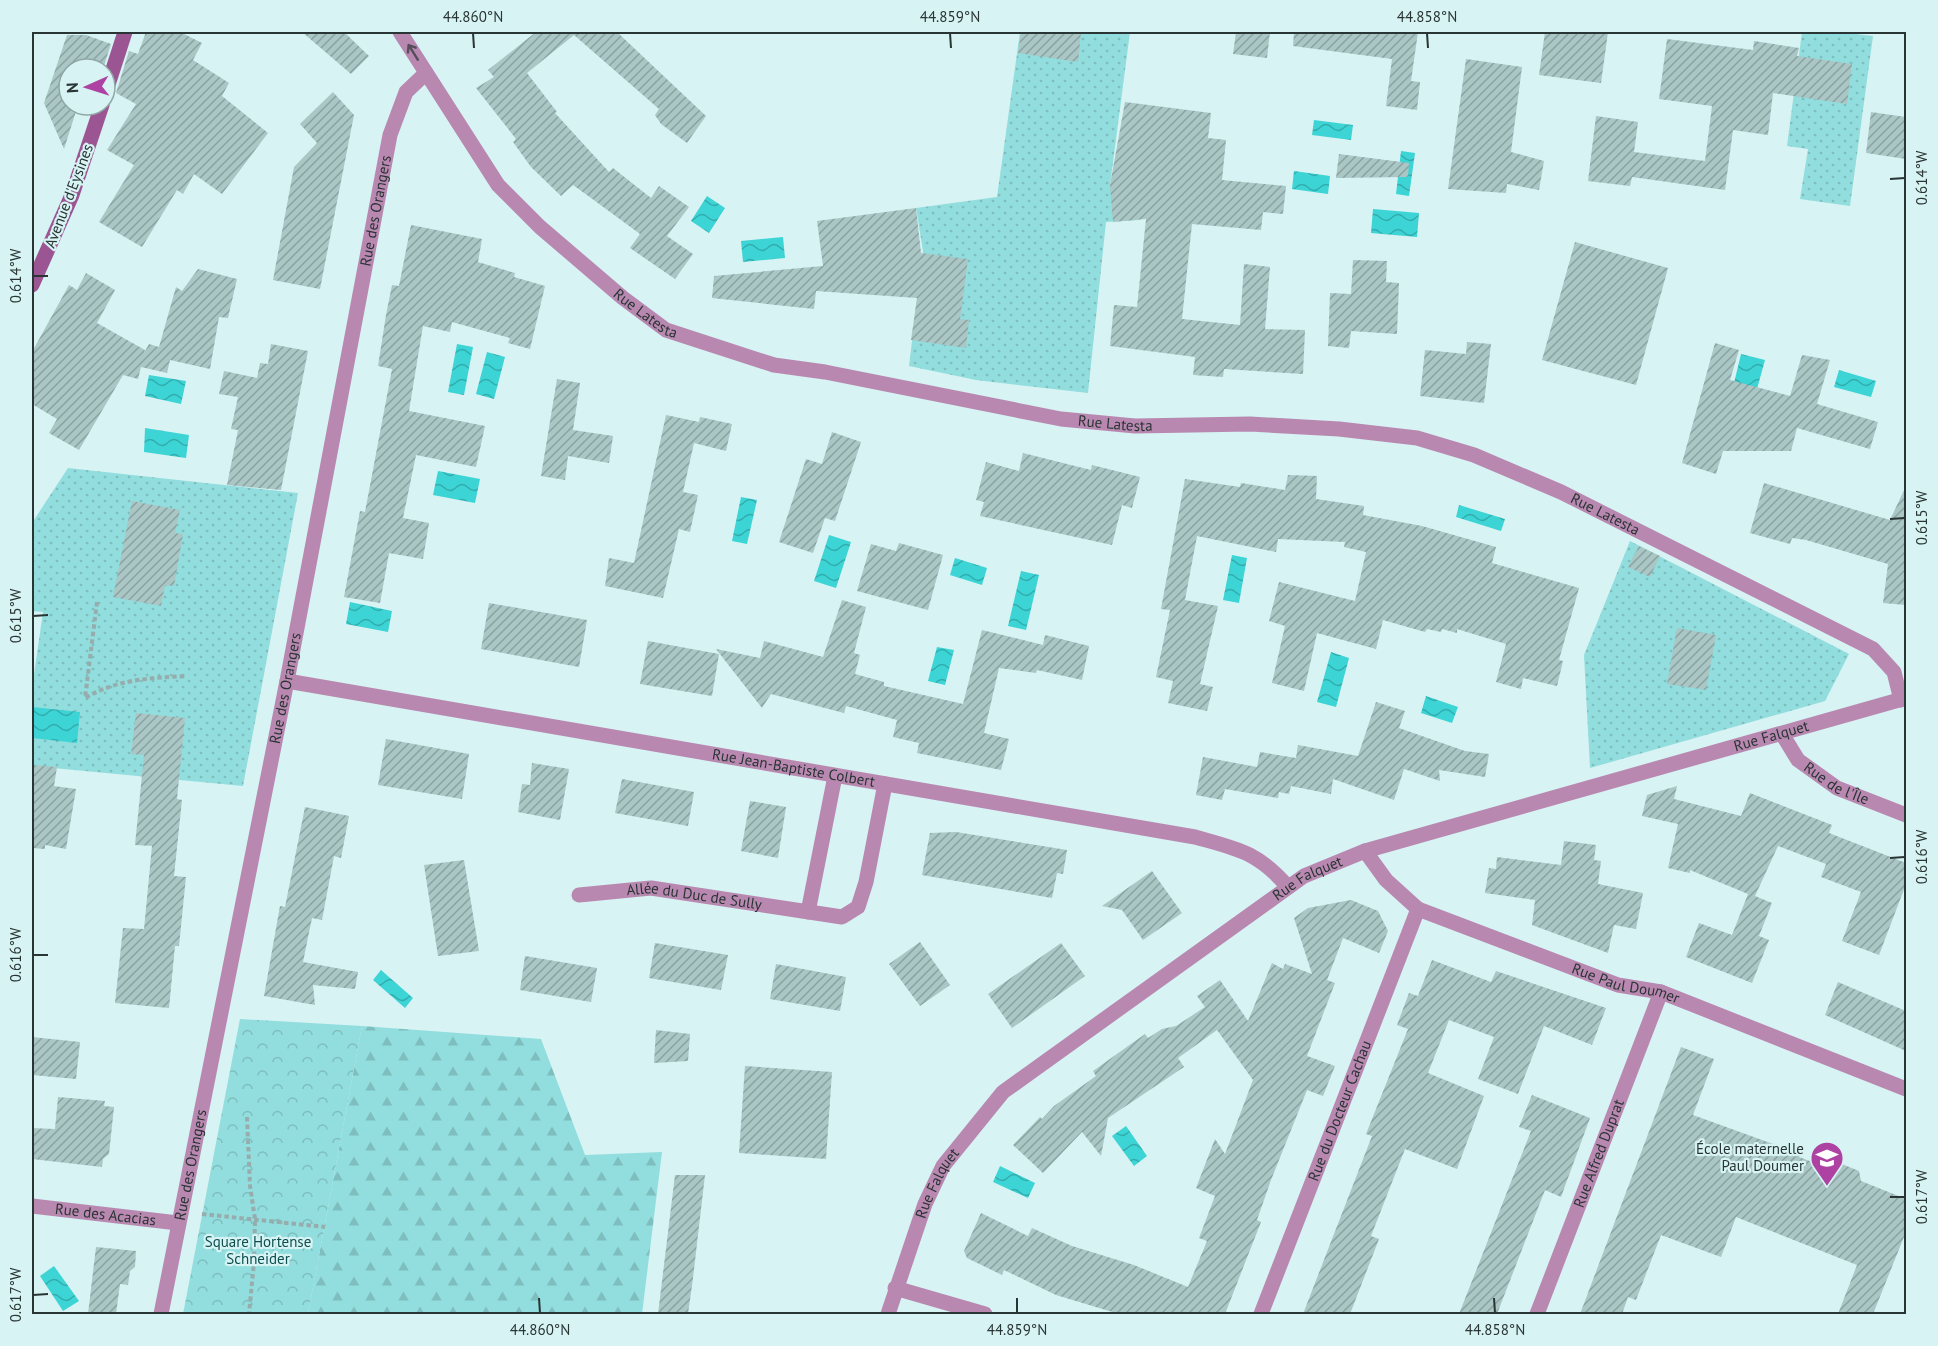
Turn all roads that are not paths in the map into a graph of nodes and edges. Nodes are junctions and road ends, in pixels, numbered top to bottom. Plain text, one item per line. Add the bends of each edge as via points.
1 (125, 32) edge
2 (400, 32) edge
3 (117, 57) edge
4 (426, 73) junction
5 (98, 117) edge
6 (32, 285) edge
7 (286, 681) junction
8 (1904, 699) edge
9 (1782, 734) junction
10 (835, 776) junction
11 (885, 784) junction
12 (1906, 815) edge
13 (1365, 851) junction
14 (1288, 887) junction
15 (579, 895) dead end
16 (1418, 909) junction
17 (808, 912) junction
18 (1661, 992) junction
19 (1906, 1089) edge
20 (32, 1206) edge
21 (179, 1218) junction
22 (895, 1287) junction
23 (161, 1314) edge
24 (888, 1314) edge
25 (985, 1314) edge
26 (1261, 1314) edge
27 (1537, 1314) edge

1 - 3 street
4 -> 2 street, Rue Latesta
4 - 7 street, Rue des Orangers via 406,92 390,135
4 - 8 street, Rue Latesta via 498,185 548,234 666,330 774,364 1061,419 1135,426 1250,424 1417,438 1474,455 1561,492 1874,649 1894,672
5 - 6 street, Avenue d'Eysines via 72,195
7 - 10 street, Rue Jean-Baptiste Colbert
7 - 21 street, Rue des Orangers
8 - 9 street, Rue Falquet
9 - 12 street, Rue de l'Île via 1798,760 1837,788
9 - 13 street, Rue Falquet
10 - 11 street, Rue Jean-Baptiste Colbert
10 - 17 street
11 - 14 street, Rue Jean-Baptiste Colbert via 1195,837 1250,852 1271,867
11 - 17 street, Allée du Duc de Sully via 858,907 842,917
13 - 14 street, Rue Falquet via 1304,876
13 - 16 street, Rue Paul Doumer via 1386,880
14 - 22 street, Rue Falquet via 1003,1092 943,1166
15 - 17 street, Allée du Duc de Sully via 651,888
16 - 18 street, Rue Paul Doumer via 1618,985
16 - 26 street, Rue du Docteur Cachau
18 - 19 street, Rue Paul Doumer
18 - 27 street, Rue Alfred Duprat
20 - 21 street, Rue des Acacias
21 - 23 street, Rue des Orangers
22 - 24 street, Rue Falquet
22 - 25 street

